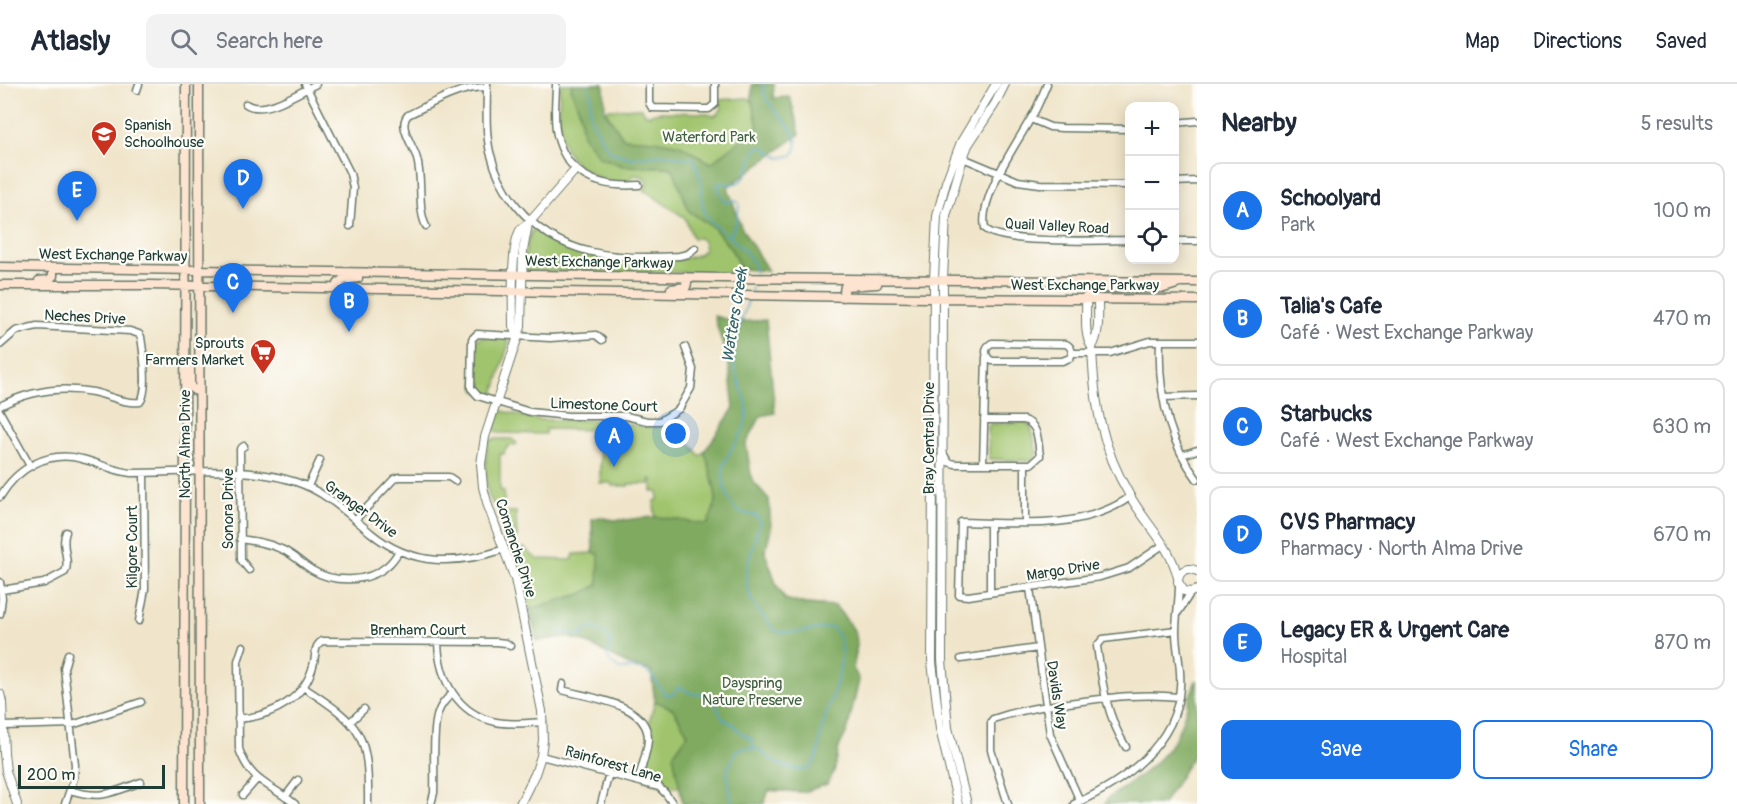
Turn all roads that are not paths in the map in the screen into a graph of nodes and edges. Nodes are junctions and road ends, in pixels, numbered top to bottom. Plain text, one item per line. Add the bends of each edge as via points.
1 (186, 84) edge
2 (199, 84) edge
3 (316, 84) edge
4 (556, 84) edge
5 (649, 84) edge
6 (715, 84) edge
7 (996, 84) edge
8 (1005, 84) edge
9 (1047, 84) edge
10 (487, 85) edge
11 (306, 86) edge
12 (246, 104) dead end
13 (1030, 119) junction
14 (1197, 121) edge
15 (1179, 123) edge
16 (1125, 129) edge
17 (186, 150) junction
18 (199, 150) junction
19 (963, 158) junction
20 (576, 169) junction
21 (999, 174) junction
22 (1197, 181) edge
23 (1179, 182) edge
24 (639, 185) dead end
25 (1125, 185) edge
26 (529, 222) junction
27 (350, 226) dead end
28 (426, 226) dead end
29 (1125, 240) edge
30 (1179, 241) edge
31 (1197, 241) edge
32 (695, 248) dead end
33 (0, 267) edge
34 (53, 268) junction
35 (199, 269) junction
36 (185, 270) junction
37 (427, 274) junction
38 (518, 275) junction
39 (684, 277) junction
40 (906, 279) junction
41 (939, 279) junction
42 (1182, 282) junction
43 (1197, 282) edge
44 (0, 284) edge
45 (185, 286) junction
46 (199, 286) junction
47 (338, 288) junction
48 (517, 291) junction
49 (611, 293) junction
50 (843, 297) junction
51 (1197, 297) edge
52 (939, 298) junction
53 (1086, 299) junction
54 (1098, 299) junction
55 (517, 336) junction
56 (602, 340) dead end
57 (1160, 341) junction
58 (1197, 341) edge
59 (0, 345) edge
60 (184, 347) junction
61 (685, 347) dead end
62 (1092, 350) junction
63 (1072, 353) junction
64 (988, 360) junction
65 (199, 391) junction
66 (1197, 396) edge
67 (1163, 397) junction
68 (496, 402) junction
69 (0, 406) edge
70 (0, 412) edge
71 (984, 420) junction
72 (244, 446) dead end
73 (1197, 450) edge
74 (943, 451) junction
75 (1182, 455) junction
76 (320, 460) dead end
77 (955, 464) junction
78 (983, 464) junction
79 (1025, 464) junction
80 (30, 466) junction
81 (184, 472) junction
82 (199, 472) junction
83 (240, 472) junction
84 (144, 473) junction
85 (942, 478) junction
86 (1197, 479) edge
87 (455, 481) dead end
88 (309, 486) junction
89 (0, 497) edge
90 (1130, 497) junction
91 (356, 519) junction
92 (990, 523) junction
93 (1025, 523) junction
94 (66, 532) dead end
95 (240, 539) junction
96 (1163, 545) junction
97 (505, 549) junction
98 (399, 551) junction
99 (1171, 556) junction
100 (1193, 569) edge
101 (249, 570) dead end
102 (0, 582) edge
103 (1178, 582) junction
104 (1030, 588) junction
105 (2, 590) junction
106 (1194, 592) edge
107 (990, 593) junction
108 (0, 614) edge
109 (1177, 614) junction
110 (140, 621) dead end
111 (1176, 630) junction
112 (438, 642) junction
113 (243, 646) dead end
114 (510, 646) dead end
115 (1038, 648) junction
116 (68, 654) dead end
117 (961, 659) dead end
118 (563, 684) dead end
119 (303, 687) junction
120 (0, 694) edge
121 (452, 694) junction
122 (1104, 697) junction
123 (1179, 697) junction
124 (141, 702) dead end
125 (1046, 706) junction
126 (364, 709) dead end
127 (238, 719) junction
128 (351, 722) junction
129 (543, 722) junction
130 (71, 724) junction
131 (3, 726) junction
132 (1126, 747) dead end
133 (541, 756) junction
134 (609, 773) junction
135 (257, 779) junction
136 (298, 780) dead end
137 (638, 781) junction
138 (141, 782) dead end
139 (70, 789) junction
140 (243, 795) dead end
141 (285, 797) junction
142 (1077, 803) edge
143 (17, 804) edge
144 (65, 804) edge
145 (184, 804) edge
146 (200, 804) edge
147 (295, 804) edge
148 (368, 804) edge
149 (431, 804) edge
150 (520, 804) edge
151 (601, 804) edge
152 (673, 804) edge
153 (958, 804) edge
154 (967, 804) edge
155 (1008, 804) edge

1 - 17 main road, North Alma Drive
2 - 18 main road, North Alma Drive
3 - 11 street
4 - 20 street via 557,136
5 - 6 street via 649,103 654,109 707,109 713,107
7 - 41 street, Bray Central Drive via 961,142 936,216
8 - 19 street, Bray Central Drive
9 - 13 street
10 - 26 street via 487,132 492,158 504,188
10 - 28 street via 455,93 404,119 418,163
11 - 12 street via 266,108
11 - 27 street via 350,173
13 - 16 street via 1050,127
13 - 21 street
14 - 15 street
17 - 18 main road
17 - 36 main road, North Alma Drive
18 - 35 main road, North Alma Drive
19 - 21 street
19 - 41 street, Bray Central Drive via 946,216
20 - 24 street via 603,184
20 - 26 street, Comanche Drive
21 - 25 street via 1040,184
21 - 29 street, Quail Valley Road via 986,213 985,228 992,234 1026,239
22 - 23 street
26 - 32 street via 561,242 598,254 672,256 687,254
26 - 38 street, Comanche Drive via 517,237 514,252
30 - 31 street
33 - 34 main road, West Exchange Parkway
34 - 36 main road, West Exchange Parkway
34 - 44 main road via 52,276 44,281
35 - 36 main road, West Exchange Parkway
35 - 37 main road, West Exchange Parkway
35 - 46 main road, North Alma Drive
36 - 45 main road, North Alma Drive
37 - 38 main road, West Exchange Parkway
37 - 47 main road via 344,279
38 - 39 main road, West Exchange Parkway
38 - 48 street, Comanche Drive
39 - 40 main road, West Exchange Parkway
39 - 49 main road via 687,285 683,288 625,288
40 - 41 main road, West Exchange Parkway
40 - 50 main road via 885,285 845,286
41 - 42 main road, West Exchange Parkway
41 - 52 street, Bray Central Drive
42 - 43 main road, West Exchange Parkway
42 - 53 main road via 1164,288 1093,288
44 - 45 main road, West Exchange Parkway
45 - 46 main road, West Exchange Parkway
45 - 60 main road, North Alma Drive
46 - 47 main road, West Exchange Parkway
46 - 65 main road, North Alma Drive
47 - 48 main road, West Exchange Parkway
48 - 49 main road, West Exchange Parkway
48 - 55 street, Comanche Drive via 513,326
49 - 50 main road, West Exchange Parkway
50 - 52 main road, West Exchange Parkway
51 - 54 main road, West Exchange Parkway
52 - 53 main road, West Exchange Parkway
52 - 74 street, Bray Central Drive
52 - 153 street, Bray Central Drive via 932,662 940,729
53 - 54 main road, West Exchange Parkway
53 - 62 street via 1087,335
54 - 62 street
55 - 56 street via 557,339 596,335
55 - 68 street, Comanche Drive
55 - 68 street, Limestone Court via 480,334 472,339 471,388 478,396
57 - 58 street
57 - 62 street via 1110,352
57 - 67 street
59 - 69 street, Neches Drive via 16,331 37,326 96,328 139,334 144,363 144,394 140,402 66,390 39,392
60 - 65 main road via 190,358 190,386
60 - 81 main road, North Alma Drive
61 - 68 street, Limestone Court via 693,369 691,388 679,409 660,421 542,414
62 - 63 street
62 - 90 street via 1102,433
63 - 64 street via 1068,359 1059,361
63 - 64 street via 1066,344 995,343 987,346
64 - 71 street
65 - 82 main road, North Alma Drive
66 - 67 street
67 - 75 street
68 - 97 street, Comanche Drive via 483,444 482,477 488,506
70 - 80 street
71 - 78 street
71 - 79 street via 1024,420 1035,427 1040,456
72 - 83 street, Sonora Drive via 240,449
73 - 75 street
74 - 77 street via 945,459
74 - 85 street, Bray Central Drive
75 - 86 street
76 - 88 street, Granger Drive
77 - 78 street
77 - 85 street
78 - 79 street
79 - 93 street
80 - 84 street, Granger Drive via 45,459 65,457 113,470
80 - 89 street, Granger Drive via 15,477
81 - 82 street, Granger Drive
81 - 84 street, Granger Drive
81 - 145 main road, North Alma Drive
82 - 83 street, Granger Drive
82 - 146 main road, North Alma Drive
83 - 88 street, Granger Drive
83 - 95 street, Sonora Drive
84 - 110 street, Kilgore Court via 145,589
85 - 154 street, Bray Central Drive via 942,670 948,728
87 - 91 street via 449,477 399,477
88 - 91 street, Granger Drive
90 - 93 street via 1107,510 1080,518
90 - 96 street
91 - 98 street, Granger Drive
92 - 93 street
92 - 107 street
92 - 107 street, Margo Drive via 961,522 958,595
94 - 105 street via 65,572 44,583
95 - 98 street via 279,548 319,574 344,579 376,573 388,566
95 - 101 street, Sonora Drive via 241,560
96 - 99 street
96 - 104 street, Margo Drive via 1129,568 1100,577
97 - 98 street, Granger Drive via 454,561 433,561
97 - 129 street, Comanche Drive via 527,629
99 - 100 street
99 - 103 street
100 - 103 street via 1181,572
102 - 105 street
103 - 106 street via 1184,591
103 - 109 street
104 - 107 street, Margo Drive
104 - 115 street, Davids Way
105 - 108 street
106 - 109 street
109 - 111 street
111 - 122 street via 1103,639 1097,646
111 - 123 street
112 - 114 street, Brenham Court via 497,642
112 - 119 street, Brenham Court via 319,642
112 - 121 street via 441,673
113 - 127 street via 238,661
115 - 117 street
115 - 125 street, Davids Way
116 - 130 street via 64,668
118 - 137 street via 562,690 627,708 639,716 648,742
119 - 127 street via 294,698 270,713
119 - 128 street
120 - 131 street
121 - 129 street via 462,705 489,720
121 - 149 street via 438,713
122 - 123 street
122 - 125 street
122 - 132 street
123 - 142 street via 1169,730 1136,767
124 - 130 street
125 - 142 street, Davids Way via 1050,734
125 - 155 street via 1021,709 991,723 991,750
126 - 128 street
127 - 135 street via 243,762
128 - 148 street via 366,753
129 - 133 street, Comanche Drive
130 - 131 street
130 - 139 street via 75,770
131 - 143 street via 6,771
133 - 134 street, Rainforest Lane
133 - 150 street, Comanche Drive
134 - 137 street, Rainforest Lane
134 - 151 street
135 - 140 street
135 - 141 street
136 - 141 street
137 - 152 street, Rainforest Lane via 659,787
138 - 139 street via 101,796
139 - 144 street
141 - 147 street

